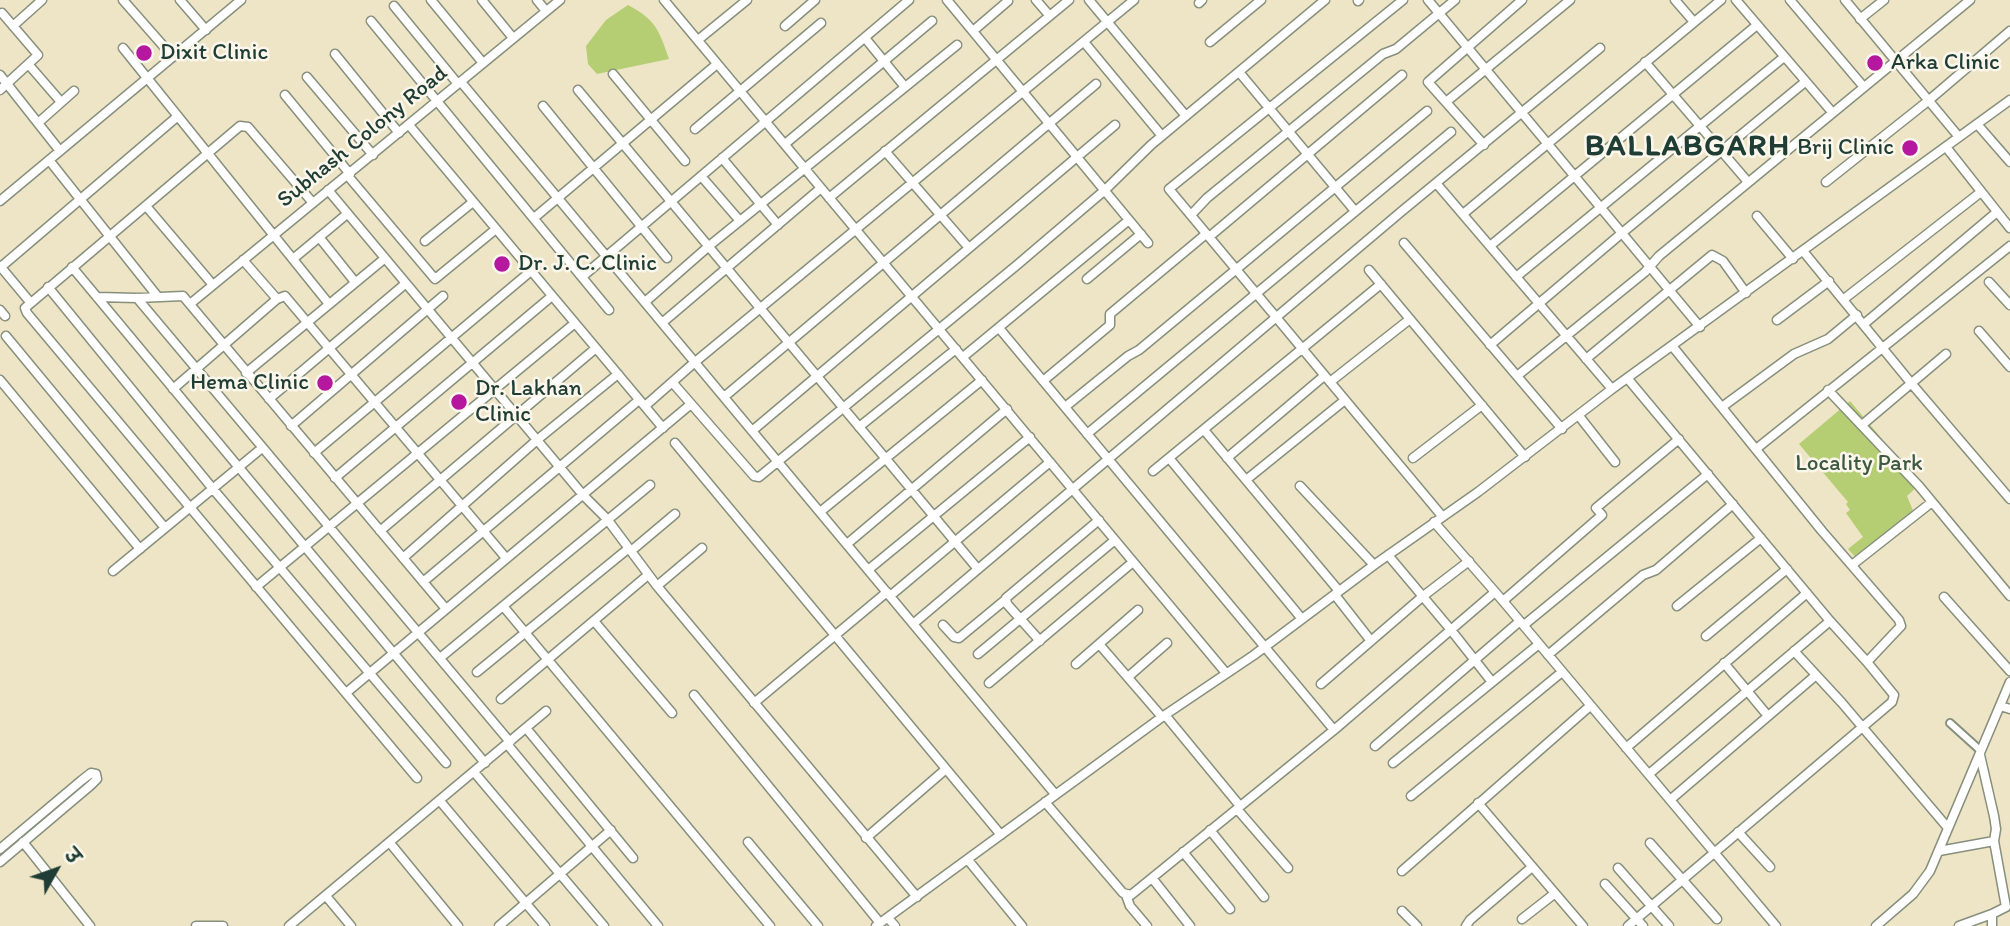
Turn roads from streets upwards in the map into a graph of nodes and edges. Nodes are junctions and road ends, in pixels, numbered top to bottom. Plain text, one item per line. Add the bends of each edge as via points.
1 (42, 0) edge
2 (123, 0) edge
3 (180, 0) edge
4 (430, 0) edge
5 (482, 0) edge
6 (537, 0) edge
7 (559, 0) edge
8 (664, 0) edge
9 (747, 0) edge
10 (815, 0) edge
11 (909, 0) edge
12 (1037, 0) edge
13 (1069, 0) edge
14 (1089, 0) edge
15 (1134, 0) edge
16 (1261, 0) edge
17 (1325, 0) edge
18 (1403, 0) edge
19 (1428, 0) edge
20 (1455, 0) edge
21 (1570, 0) edge
22 (1675, 0) edge
23 (1721, 0) edge
24 (1736, 0) edge
25 (1790, 0) edge
26 (1845, 0) edge
27 (1884, 0) edge
28 (1970, 0) edge
29 (238, 1) edge
30 (1008, 1) edge
31 (951, 2) edge
32 (1517, 2) edge
33 (394, 6) dead end
34 (546, 11) junction
35 (2, 13) edge
36 (1439, 13) junction
37 (1049, 15) junction
38 (1860, 19) junction
39 (932, 20) dead end
40 (371, 21) dead end
41 (1108, 22) junction
42 (1694, 22) junction
43 (821, 23) dead end
44 (1757, 25) junction
45 (13, 26) junction
46 (785, 26) dead end
47 (206, 30) junction
48 (973, 31) junction
49 (2010, 31) edge
50 (513, 38) junction
51 (865, 38) junction
52 (698, 40) junction
53 (1084, 42) junction
54 (1210, 42) dead end
55 (957, 45) dead end
56 (1467, 47) junction
57 (123, 48) dead end
58 (1600, 48) dead end
59 (335, 54) dead end
60 (173, 57) junction
61 (1784, 57) junction
62 (996, 59) junction
63 (884, 61) junction
64 (1645, 62) junction
65 (1896, 62) junction
66 (484, 63) junction
67 (717, 64) junction
68 (29, 65) junction
69 (1486, 70) junction
70 (1239, 72) junction
71 (614, 74) dead end
72 (0, 75) edge
73 (1402, 75) dead end
74 (307, 77) dead end
75 (148, 78) junction
76 (1805, 82) junction
77 (460, 83) junction
78 (1096, 84) dead end
79 (1863, 86) junction
80 (4, 87) edge
81 (905, 87) junction
82 (578, 90) dead end
83 (1023, 91) junction
84 (74, 92) dead end
85 (741, 92) junction
86 (1673, 94) junction
87 (285, 95) dead end
88 (2010, 100) edge
89 (1928, 101) junction
90 (61, 102) junction
91 (437, 102) junction
92 (1446, 102) junction
93 (543, 106) dead end
94 (1268, 108) junction
95 (1427, 111) dead end
96 (1832, 112) junction
97 (1522, 113) junction
98 (178, 116) junction
99 (1186, 116) junction
100 (651, 120) junction
101 (766, 121) junction
102 (38, 123) junction
103 (1049, 123) junction
104 (1977, 124) junction
105 (409, 125) junction
106 (1115, 125) dead end
107 (1700, 127) junction
108 (695, 130) dead end
109 (1287, 132) junction
110 (1451, 132) dead end
111 (399, 133) junction
112 (1162, 136) junction
113 (1959, 137) junction
114 (623, 143) junction
115 (785, 144) junction
116 (1548, 144) junction
117 (1484, 145) junction
118 (1945, 147) junction
119 (60, 151) junction
120 (885, 151) junction
121 (1720, 151) junction
122 (208, 153) junction
123 (373, 155) junction
124 (1307, 155) junction
125 (1077, 156) junction
126 (722, 158) junction
127 (49, 160) junction
128 (684, 161) dead end
129 (2010, 162) edge
130 (594, 168) junction
131 (805, 169) junction
132 (349, 175) junction
133 (701, 176) junction
134 (1575, 177) junction
135 (1748, 182) junction
136 (1436, 183) junction
137 (1826, 183) dead end
138 (912, 184) junction
139 (821, 188) junction
140 (1335, 188) junction
141 (328, 190) junction
142 (1105, 190) junction
143 (1981, 192) junction
144 (558, 198) junction
145 (829, 198) junction
146 (0, 200) edge
147 (81, 200) junction
148 (473, 202) junction
149 (671, 202) junction
150 (313, 203) junction
151 (760, 204) junction
152 (146, 206) junction
153 (1601, 208) junction
154 (1354, 211) junction
155 (1997, 212) junction
156 (347, 214) junction
157 (1463, 214) junction
158 (1191, 215) junction
159 (940, 216) junction
160 (1756, 216) dead end
161 (534, 218) junction
162 (1129, 220) junction
163 (740, 221) junction
164 (778, 225) junction
165 (642, 226) junction
166 (2010, 228) edge
167 (496, 229) junction
168 (856, 230) junction
169 (1622, 233) junction
170 (274, 234) junction
171 (1141, 234) junction
172 (1207, 235) junction
173 (111, 237) junction
174 (320, 237) junction
175 (425, 242) dead end
176 (1149, 243) dead end
177 (1404, 243) dead end
178 (709, 246) junction
179 (1490, 246) junction
180 (2010, 246) edge
181 (969, 248) junction
182 (1803, 251) junction
183 (606, 256) junction
184 (667, 258) dead end
185 (293, 259) junction
186 (384, 259) junction
187 (1793, 259) junction
188 (243, 260) junction
189 (884, 263) junction
190 (0, 266) edge
191 (72, 267) junction
192 (1650, 267) junction
193 (727, 268) junction
194 (1236, 270) junction
195 (1369, 270) dead end
196 (531, 271) junction
197 (582, 277) junction
198 (1516, 277) junction
199 (1087, 279) dead end
200 (1829, 281) junction
201 (355, 282) junction
202 (1989, 282) dead end
203 (405, 284) junction
204 (1381, 284) junction
205 (213, 285) junction
206 (48, 287) junction
207 (1669, 289) junction
208 (1256, 293) junction
209 (1746, 293) junction
210 (443, 296) dead end
211 (552, 296) junction
212 (97, 297) junction
213 (158, 297) junction
214 (913, 297) junction
215 (136, 298) junction
216 (277, 299) junction
217 (1844, 299) junction
218 (30, 302) junction
219 (645, 302) junction
220 (190, 304) junction
221 (329, 304) junction
222 (1539, 304) junction
223 (2010, 305) edge
224 (429, 309) junction
225 (761, 309) junction
226 (609, 310) dead end
227 (1857, 315) junction
228 (1276, 318) junction
229 (1410, 319) junction
230 (1777, 320) dead end
231 (307, 322) junction
232 (575, 323) junction
233 (662, 323) junction
234 (1864, 324) junction
235 (1700, 327) junction
236 (938, 328) junction
237 (999, 328) junction
238 (1979, 331) dead end
239 (1566, 335) junction
240 (6, 336) dead end
241 (452, 337) junction
242 (789, 343) junction
243 (1490, 345) junction
244 (224, 346) junction
245 (1673, 347) junction
246 (330, 348) junction
247 (596, 348) junction
248 (1883, 348) junction
249 (956, 349) junction
250 (1303, 349) junction
251 (1946, 354) dead end
252 (963, 357) junction
253 (1586, 359) junction
254 (472, 362) junction
255 (695, 362) junction
256 (2010, 368) edge
257 (196, 369) junction
258 (246, 373) junction
259 (618, 374) junction
260 (352, 375) junction
261 (1517, 376) junction
262 (818, 377) junction
263 (1327, 379) junction
264 (1628, 379) junction
265 (0, 380) edge
266 (982, 380) junction
267 (1043, 381) junction
268 (672, 382) junction
269 (1911, 383) junction
270 (173, 389) junction
271 (495, 389) junction
272 (1612, 389) junction
273 (1828, 390) junction
274 (723, 397) junction
275 (269, 399) junction
276 (1345, 400) junction
277 (374, 401) junction
278 (642, 403) junction
279 (691, 404) junction
280 (1482, 405) junction
281 (1065, 407) junction
282 (1722, 407) junction
283 (844, 408) junction
284 (1007, 409) junction
285 (517, 415) junction
286 (1579, 416) junction
287 (1862, 425) junction
288 (291, 426) junction
289 (396, 427) junction
290 (859, 427) junction
291 (663, 428) junction
292 (1562, 429) junction
293 (1204, 430) junction
294 (752, 431) junction
295 (1087, 433) junction
296 (1030, 437) junction
297 (1679, 439) junction
298 (537, 440) junction
299 (675, 443) dead end
300 (262, 448) junction
301 (1756, 449) junction
302 (314, 453) junction
303 (418, 453) junction
304 (1525, 457) junction
305 (1169, 458) junction
306 (1227, 458) junction
307 (1413, 458) dead end
308 (886, 459) junction
309 (1109, 460) junction
310 (1051, 462) junction
311 (1615, 462) dead end
312 (779, 463) junction
313 (560, 467) junction
314 (238, 468) junction
315 (1153, 471) dead end
316 (1708, 474) junction
317 (335, 478) junction
318 (440, 480) junction
319 (1246, 480) junction
320 (650, 485) dead end
321 (1300, 486) dead end
322 (213, 489) junction
323 (911, 489) junction
324 (1074, 490) junction
325 (583, 495) junction
326 (2010, 499) edge
327 (1932, 502) junction
328 (357, 503) junction
329 (1733, 504) junction
330 (462, 506) junction
331 (190, 508) junction
332 (820, 512) junction
333 (675, 514) dead end
334 (933, 515) junction
335 (1442, 516) junction
336 (607, 519) junction
337 (1099, 520) junction
338 (1434, 522) junction
339 (330, 526) junction
340 (165, 528) junction
341 (380, 531) junction
342 (484, 531) junction
343 (1761, 538) junction
344 (1115, 540) junction
345 (954, 541) junction
346 (847, 544) junction
347 (304, 547) junction
348 (702, 548) dead end
349 (140, 549) junction
350 (630, 550) junction
351 (1388, 555) junction
352 (402, 558) junction
353 (506, 558) junction
354 (1469, 561) junction
355 (1133, 562) junction
356 (1374, 565) junction
357 (1852, 565) junction
358 (280, 567) junction
359 (977, 568) junction
360 (1787, 569) junction
361 (868, 570) junction
362 (113, 571) dead end
363 (648, 575) junction
364 (424, 582) junction
365 (657, 586) junction
366 (256, 587) junction
367 (1495, 592) junction
368 (1337, 593) junction
369 (1807, 593) junction
370 (888, 594) junction
371 (2010, 596) edge
372 (1422, 597) junction
373 (1944, 597) dead end
374 (1005, 600) junction
375 (1503, 601) junction
376 (503, 606) junction
377 (1678, 606) dead end
378 (446, 609) junction
379 (1138, 610) dead end
380 (1020, 618) junction
381 (1302, 619) junction
382 (594, 621) junction
383 (1830, 621) junction
384 (1522, 623) junction
385 (913, 624) junction
386 (943, 625) dead end
387 (1451, 630) junction
388 (419, 632) junction
389 (525, 632) junction
390 (836, 636) junction
391 (1706, 636) dead end
392 (1371, 640) junction
393 (1040, 641) junction
394 (1167, 643) dead end
395 (1100, 644) junction
396 (1538, 644) junction
397 (1265, 647) junction
398 (1794, 651) junction
399 (393, 653) junction
400 (978, 654) dead end
401 (1548, 655) junction
402 (440, 658) junction
403 (548, 660) junction
404 (1474, 660) junction
405 (1867, 662) junction
406 (1724, 663) junction
407 (1076, 664) dead end
408 (2010, 671) edge
409 (1562, 672) junction
410 (370, 673) junction
411 (477, 673) dead end
412 (1226, 673) junction
413 (1815, 676) junction
414 (1128, 677) junction
415 (1492, 682) junction
416 (2010, 682) edge
417 (989, 683) dead end
418 (1321, 684) dead end
419 (1747, 691) junction
420 (346, 693) junction
421 (694, 695) dead end
422 (501, 699) dead end
423 (754, 703) junction
424 (1590, 706) junction
425 (2000, 706) junction
426 (2010, 709) edge
427 (546, 711) dead end
428 (672, 713) dead end
429 (1164, 716) junction
430 (1768, 716) junction
431 (1950, 723) dead end
432 (1861, 727) junction
433 (526, 728) junction
434 (1334, 730) junction
435 (508, 743) junction
436 (1375, 746) dead end
437 (1626, 748) junction
438 (1980, 753) junction
439 (485, 762) junction
440 (446, 763) dead end
441 (1393, 763) dead end
442 (946, 769) junction
443 (474, 772) junction
444 (1648, 774) junction
445 (417, 778) dead end
446 (1055, 794) junction
447 (1411, 796) dead end
448 (1670, 800) junction
449 (440, 801) junction
450 (1045, 802) junction
451 (1478, 803) junction
452 (1239, 807) junction
453 (1948, 828) junction
454 (611, 830) junction
455 (1210, 830) junction
456 (1738, 832) junction
457 (1001, 835) junction
458 (866, 838) junction
459 (1994, 841) junction
460 (23, 842) junction
461 (748, 842) dead end
462 (390, 843) junction
463 (1650, 843) dead end
464 (592, 846) junction
465 (0, 849) edge
466 (1939, 851) junction
467 (1183, 852) junction
468 (1713, 852) junction
469 (634, 858) dead end
470 (968, 860) junction
471 (0, 862) edge
472 (1532, 867) junction
473 (1770, 867) dead end
474 (1287, 868) dead end
475 (1618, 868) dead end
476 (1402, 871) dead end
477 (560, 874) junction
478 (1152, 878) junction
479 (1682, 880) junction
480 (1605, 884) dead end
481 (1554, 894) junction
482 (1126, 895) junction
483 (326, 896) junction
484 (917, 897) junction
485 (1264, 897) dead end
486 (526, 903) junction
487 (1652, 906) junction
488 (2008, 907) edge
489 (1230, 909) dead end
490 (1402, 911) dead end
491 (1992, 914) junction
492 (1522, 919) dead end
493 (1717, 919) dead end
494 (881, 922) edge
495 (1640, 923) edge
496 (1878, 925) edge
497 (90, 926) edge
498 (196, 926) edge
499 (223, 926) edge
500 (290, 926) edge
501 (351, 926) edge
502 (458, 926) edge
503 (499, 926) edge
504 (545, 926) edge
505 (604, 926) edge
506 (658, 926) edge
507 (770, 926) edge
508 (818, 926) edge
509 (895, 926) edge
510 (1022, 926) edge
511 (1147, 926) edge
512 (1190, 926) edge
513 (1417, 926) edge
514 (1466, 926) edge
515 (1583, 926) edge
516 (1629, 926) edge
517 (1669, 926) edge
518 (1776, 926) edge
519 (1959, 926) edge
520 (1992, 926) edge

1 - 45 street
2 - 60 street
3 - 47 street
4 - 66 street
5 - 50 street
6 - 34 street
7 - 34 street, Subhash Colony Road
8 - 52 street
9 - 52 street
10 - 46 street
11 - 51 street
12 - 37 street
13 - 37 street
14 - 41 street
15 - 41 street
16 - 54 street
17 - 70 street
18 - 94 street
19 - 36 street
20 - 36 street
21 - 69 street
22 - 42 street
23 - 42 street
24 - 44 street
25 - 79 street
26 - 38 street
27 - 38 street
28 - 65 street
29 - 47 street
30 - 48 street
31 - 48 street
32 - 56 street
33 - 77 street
34 - 50 street, Subhash Colony Road
35 - 45 street
36 - 56 street
36 - 109 street
37 - 62 street
38 - 65 street
39 - 63 street
40 - 91 street
41 - 53 street
41 - 99 street
42 - 64 street
43 - 85 street
44 - 61 street
44 - 86 street
45 - 68 street via 38,55
47 - 60 street
48 - 62 street
49 - 89 street
50 - 66 street, Subhash Colony Road
51 - 63 street
51 - 101 street
52 - 67 street
53 - 83 street
53 - 112 street
55 - 81 street
56 - 69 street
56 - 92 street via 1428,82
57 - 75 street
58 - 97 street
59 - 111 street
60 - 75 street
61 - 76 street
61 - 107 street
62 - 83 street
62 - 120 street
63 - 81 street
63 - 115 street
64 - 86 street
64 - 116 street
65 - 79 street
65 - 89 street
66 - 77 street, Subhash Colony Road
67 - 85 street
67 - 100 street
68 - 80 street
68 - 90 street
69 - 92 street
69 - 97 street
70 - 94 street
70 - 99 street
71 - 100 street
72 - 80 street
73 - 124 street
74 - 123 street
75 - 98 street
75 - 119 street
76 - 96 street
76 - 121 street
77 - 91 street, Subhash Colony Road
77 - 144 street
78 - 103 street
79 - 96 street
80 - 102 street
81 - 131 street
82 - 114 street
83 - 103 street
83 - 138 street
84 - 90 street
85 - 101 street
85 - 108 street
86 - 107 street
86 - 134 street
87 - 132 street
88 - 104 street
89 - 113 street
89 - 137 street
90 - 102 street
91 - 105 street, Subhash Colony Road
91 - 161 street
92 - 117 street
93 - 130 street
94 - 109 street
94 - 158 street via 1168,189
95 - 140 street
96 - 135 street
97 - 116 street
97 - 117 street
98 - 122 street
98 - 147 street
99 - 112 street
100 - 114 street
100 - 128 street
101 - 115 street
101 - 126 street
102 - 119 street
103 - 125 street
103 - 159 street
104 - 113 street
104 - 129 street
105 - 111 street, Subhash Colony Road
105 - 148 street
106 - 125 street
107 - 121 street
107 - 153 street
109 - 124 street
109 - 158 street
110 - 154 street
111 - 123 street, Subhash Colony Road
112 - 142 street
113 - 118 street
114 - 130 street
114 - 149 street
115 - 131 street
116 - 134 street
116 - 157 street
117 - 136 street
118 - 143 street
118 - 182 street
119 - 127 street
120 - 138 street
120 - 145 street
121 - 135 street
121 - 169 street
122 - 150 street via 246,125
122 - 152 street
122 - 170 street
123 - 132 street, Subhash Colony Road
124 - 140 street
124 - 172 street
125 - 142 street
125 - 181 street
126 - 133 street
126 - 151 street
127 - 146 street
127 - 147 street
130 - 144 street
130 - 165 street
131 - 139 street
131 - 151 street
132 - 141 street, Subhash Colony Road
132 - 167 street via 435,279
133 - 149 street
133 - 163 street
134 - 153 street
134 - 179 street
135 - 192 street
136 - 157 street
136 - 228 street
138 - 159 street
138 - 168 street
139 - 145 street
139 - 164 street
140 - 154 street
140 - 194 street
141 - 150 street, Subhash Colony Road
141 - 156 street
142 - 162 street
142 - 236 street
143 - 155 street
143 - 217 street
144 - 161 street
144 - 183 street
145 - 168 street
147 - 173 street
147 - 190 street
148 - 167 street
148 - 175 street
149 - 165 street
149 - 178 street
150 - 170 street, Subhash Colony Road
151 - 163 street
151 - 164 street
152 - 173 street
152 - 205 street
153 - 169 street
153 - 198 street
154 - 208 street
155 - 166 street
155 - 234 street
156 - 174 street
156 - 186 street
157 - 179 street
158 - 172 street
159 - 181 street
159 - 189 street
160 - 187 street
161 - 197 street
162 - 171 street
162 - 237 street
163 - 178 street
164 - 193 street
165 - 183 street
165 - 184 street
167 - 196 street
168 - 189 street
168 - 225 street
169 - 192 street
169 - 222 street
170 - 185 street
170 - 188 street, Subhash Colony Road
171 - 176 street
171 - 199 street
172 - 194 street
172 - 267 street via 1110,314 1110,325
173 - 191 street
173 - 213 street
174 - 185 street
174 - 201 street
177 - 243 street
178 - 193 street
178 - 219 street
179 - 198 street
180 - 248 street
181 - 214 street
182 - 187 street
182 - 200 street
183 - 197 street
183 - 219 street
185 - 221 street
186 - 201 street
186 - 203 street
187 - 209 street
188 - 205 street, Subhash Colony Road
188 - 216 street
189 - 214 street
189 - 242 street
190 - 218 street
191 - 206 street
191 - 212 street
192 - 207 street
192 - 239 street
193 - 225 street
193 - 233 street
194 - 208 street
194 - 281 street
195 - 204 street
196 - 211 street
196 - 241 street
197 - 226 street
198 - 222 street
200 - 217 street
200 - 230 street
201 - 221 street
202 - 223 street
203 - 224 street
203 - 246 street
204 - 229 street
204 - 250 street
205 - 220 street, Subhash Colony Road
206 - 218 street
206 - 322 street
207 - 209 street via 1712,255 1723,261
207 - 235 street
207 - 253 street
208 - 228 street
208 - 295 street
209 - 235 street
210 - 224 street
211 - 232 street
211 - 254 street
212 - 215 street
212 - 270 street
213 - 215 street
213 - 220 street via 180,295
214 - 236 street
214 - 262 street
215 - 257 street
216 - 231 street via 285,296
216 - 244 street
217 - 227 street
218 - 331 street via 27,313
219 - 233 street
220 - 244 street
221 - 231 street
222 - 239 street
222 - 243 street
224 - 241 street
224 - 260 street
225 - 242 street
225 - 255 street
227 - 234 street
227 - 282 street via 1828,339 1794,354
228 - 250 street
228 - 309 street
229 - 263 street
229 - 280 street
231 - 246 street
231 - 258 street
232 - 247 street
232 - 271 street
233 - 255 street
234 - 248 street
235 - 245 street
236 - 249 street
236 - 283 street
237 - 252 street
237 - 267 street
238 - 256 street
239 - 253 street
239 - 261 street
240 - 340 street
241 - 254 street
241 - 277 street
242 - 262 street
242 - 274 street
243 - 261 street
244 - 257 street
244 - 258 street
245 - 264 street
245 - 282 street
246 - 260 street
246 - 275 street
247 - 259 street
247 - 285 street
248 - 269 street
248 - 273 street
249 - 252 street
249 - 290 street
250 - 263 street
250 - 293 street
251 - 269 street
252 - 266 street
253 - 272 street
254 - 271 street
254 - 289 street
255 - 268 street
255 - 274 street
257 - 270 street
257 - 300 street
258 - 275 street
259 - 278 street
259 - 298 street
260 - 277 street
260 - 288 street
261 - 292 street
262 - 283 street
262 - 294 street
263 - 276 street
263 - 306 street
264 - 272 street
264 - 297 street
265 - 349 street
266 - 284 street
266 - 308 street
267 - 281 street
268 - 278 street
268 - 279 street
269 - 287 street
269 - 326 street
270 - 314 street
271 - 285 street
271 - 303 street
272 - 286 street
273 - 287 street
273 - 301 street
274 - 294 street
275 - 288 street
276 - 319 street
276 - 335 street
277 - 289 street
277 - 302 street
278 - 291 street
278 - 313 street
279 - 291 street
279 - 312 street via 755,477
280 - 304 street
280 - 307 street
281 - 295 street
282 - 301 street
283 - 290 street
283 - 312 street
284 - 296 street
284 - 323 street
285 - 298 street
285 - 318 street
286 - 292 street
286 - 311 street
287 - 327 street
288 - 302 street
289 - 303 street
289 - 317 street
290 - 308 street
291 - 325 street
292 - 304 street
293 - 305 street
293 - 306 street
294 - 312 street
295 - 309 street
296 - 310 street
296 - 334 street
297 - 316 street
297 - 375 street via 1596,508 1602,515
298 - 313 street
298 - 330 street
299 - 390 street
300 - 314 street
300 - 339 street
301 - 357 street
302 - 317 street
303 - 318 street
303 - 328 street
304 - 335 street
305 - 315 street
305 - 381 street
306 - 319 street
308 - 323 street
308 - 332 street
309 - 324 street
309 - 397 street
310 - 324 street
310 - 345 street
312 - 332 street
313 - 325 street
313 - 342 street
314 - 322 street
314 - 347 street
316 - 329 street
316 - 384 street
317 - 328 street
318 - 330 street
318 - 341 street
319 - 368 street
320 - 336 street
321 - 356 street
322 - 331 street
322 - 358 street
323 - 334 street
323 - 346 street
324 - 337 street
324 - 359 street
325 - 336 street
325 - 353 street
327 - 357 street
327 - 371 street
328 - 339 street
328 - 341 street
329 - 343 street
329 - 401 street
330 - 342 street
330 - 352 street
331 - 340 street
331 - 366 street
332 - 346 street
333 - 350 street
334 - 345 street
334 - 361 street
335 - 338 street
336 - 350 street
336 - 376 street
337 - 344 street
337 - 374 street
338 - 351 street
338 - 354 street
339 - 347 street
339 - 388 street
340 - 349 street
341 - 352 street
342 - 353 street
342 - 364 street
343 - 360 street
343 - 377 street
344 - 355 street
344 - 380 street
345 - 359 street
345 - 370 street
346 - 361 street
347 - 358 street
347 - 399 street
348 - 365 street
349 - 362 street
350 - 363 street
350 - 389 street
351 - 356 street
351 - 372 street
352 - 364 street
353 - 378 street
354 - 367 street
354 - 372 street
355 - 393 street
355 - 412 street
356 - 368 street
357 - 405 street via 1900,623 1898,631
358 - 366 street
358 - 410 street
359 - 385 street
360 - 369 street
360 - 391 street
361 - 370 street
363 - 365 street
363 - 382 street
364 - 378 street
365 - 423 street
366 - 420 street
367 - 375 street
367 - 387 street
368 - 381 street
368 - 392 street
369 - 383 street
369 - 406 street
370 - 385 street
370 - 390 street
372 - 387 street
372 - 392 street
373 - 408 street
374 - 380 street
374 - 386 street via 959,638
375 - 384 street
376 - 389 street
376 - 402 street
378 - 388 street
379 - 395 street
380 - 393 street
380 - 400 street
381 - 397 street
382 - 403 street
382 - 428 street
383 - 398 street
383 - 405 street
384 - 396 street
384 - 404 street
385 - 446 street
387 - 404 street
387 - 434 street
388 - 399 street
388 - 402 street
389 - 403 street
389 - 411 street
390 - 423 street
390 - 442 street
392 - 418 street
393 - 417 street
394 - 414 street
395 - 407 street
395 - 414 street
396 - 401 street
396 - 415 street
397 - 412 street
397 - 434 street
398 - 413 street
398 - 419 street
399 - 410 street
399 - 439 street
401 - 409 street
402 - 435 street
403 - 422 street
403 - 507 street
404 - 415 street
404 - 436 street
405 - 432 street via 1895,698
406 - 419 street
406 - 437 street
409 - 424 street
409 - 447 street
410 - 420 street
410 - 440 street
412 - 429 street
413 - 430 street
413 - 432 street
414 - 429 street
415 - 441 street
416 - 425 street
419 - 430 street
419 - 444 street
420 - 445 street
421 - 494 street
423 - 458 street
424 - 437 street
424 - 451 street
425 - 426 street
425 - 438 street
427 - 433 street
429 - 446 street
429 - 452 street
430 - 448 street
431 - 438 street
432 - 453 street
432 - 456 street
433 - 435 street
433 - 454 street
434 - 452 street
435 - 439 street
435 - 464 street
437 - 444 street
438 - 453 street
438 - 459 street via 1994,816
439 - 443 street
442 - 457 street
442 - 458 street
443 - 449 street
443 - 477 street
444 - 448 street
446 - 450 street
448 - 468 street
449 - 462 street
449 - 486 street
450 - 457 street
450 - 482 street
451 - 472 street
451 - 476 street
452 - 455 street
452 - 474 street
453 - 466 street
454 - 464 street
454 - 469 street
455 - 467 street
455 - 485 street
456 - 468 street
456 - 473 street
457 - 470 street
458 - 484 street
459 - 466 street
459 - 488 street
460 - 465 street via 91,785 96,774 82,780
460 - 471 street
460 - 497 street
461 - 508 street
462 - 483 street
462 - 502 street
463 - 479 street
464 - 477 street
464 - 506 street
466 - 496 street via 1919,887
467 - 478 street
467 - 489 street
468 - 479 street
468 - 518 street
470 - 484 street
470 - 510 street
472 - 481 street
472 - 514 street
475 - 487 street
477 - 486 street
477 - 505 street
478 - 482 street
478 - 512 street
479 - 487 street
479 - 493 street
480 - 495 street
481 - 492 street
481 - 515 street
482 - 511 street
483 - 500 street
483 - 501 street
484 - 494 street
486 - 503 street
486 - 504 street
487 - 495 street
487 - 517 street
488 - 491 street
490 - 513 street
491 - 519 street
491 - 520 street
494 - 509 street
495 - 516 street
498 - 499 street

